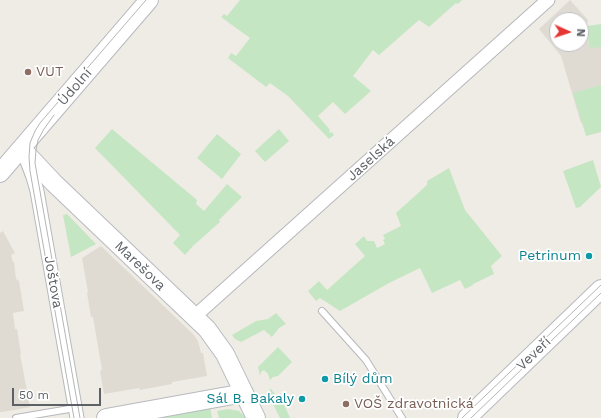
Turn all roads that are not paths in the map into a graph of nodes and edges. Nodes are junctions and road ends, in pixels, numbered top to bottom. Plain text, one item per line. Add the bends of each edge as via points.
1 (149, 0) edge
2 (548, 0) edge
3 (22, 149) junction
4 (0, 173) edge
5 (601, 289) edge
6 (322, 311) dead end
7 (194, 317) junction
8 (244, 393) junction
9 (76, 413) edge
10 (16, 418) edge
11 (106, 418) edge
12 (256, 418) edge
13 (402, 418) edge
14 (467, 418) edge

1 - 3 street, Údolní
2 - 7 street, Jaselská
3 - 4 street, Údolní
3 - 7 street, Marešova
3 - 9 street, Joštova via 37,191
5 - 14 street, Veveří
6 - 13 lane via 366,360
7 - 8 street, Marešova via 207,329 225,354
8 - 11 street
8 - 12 street, Marešova
9 - 10 lane

